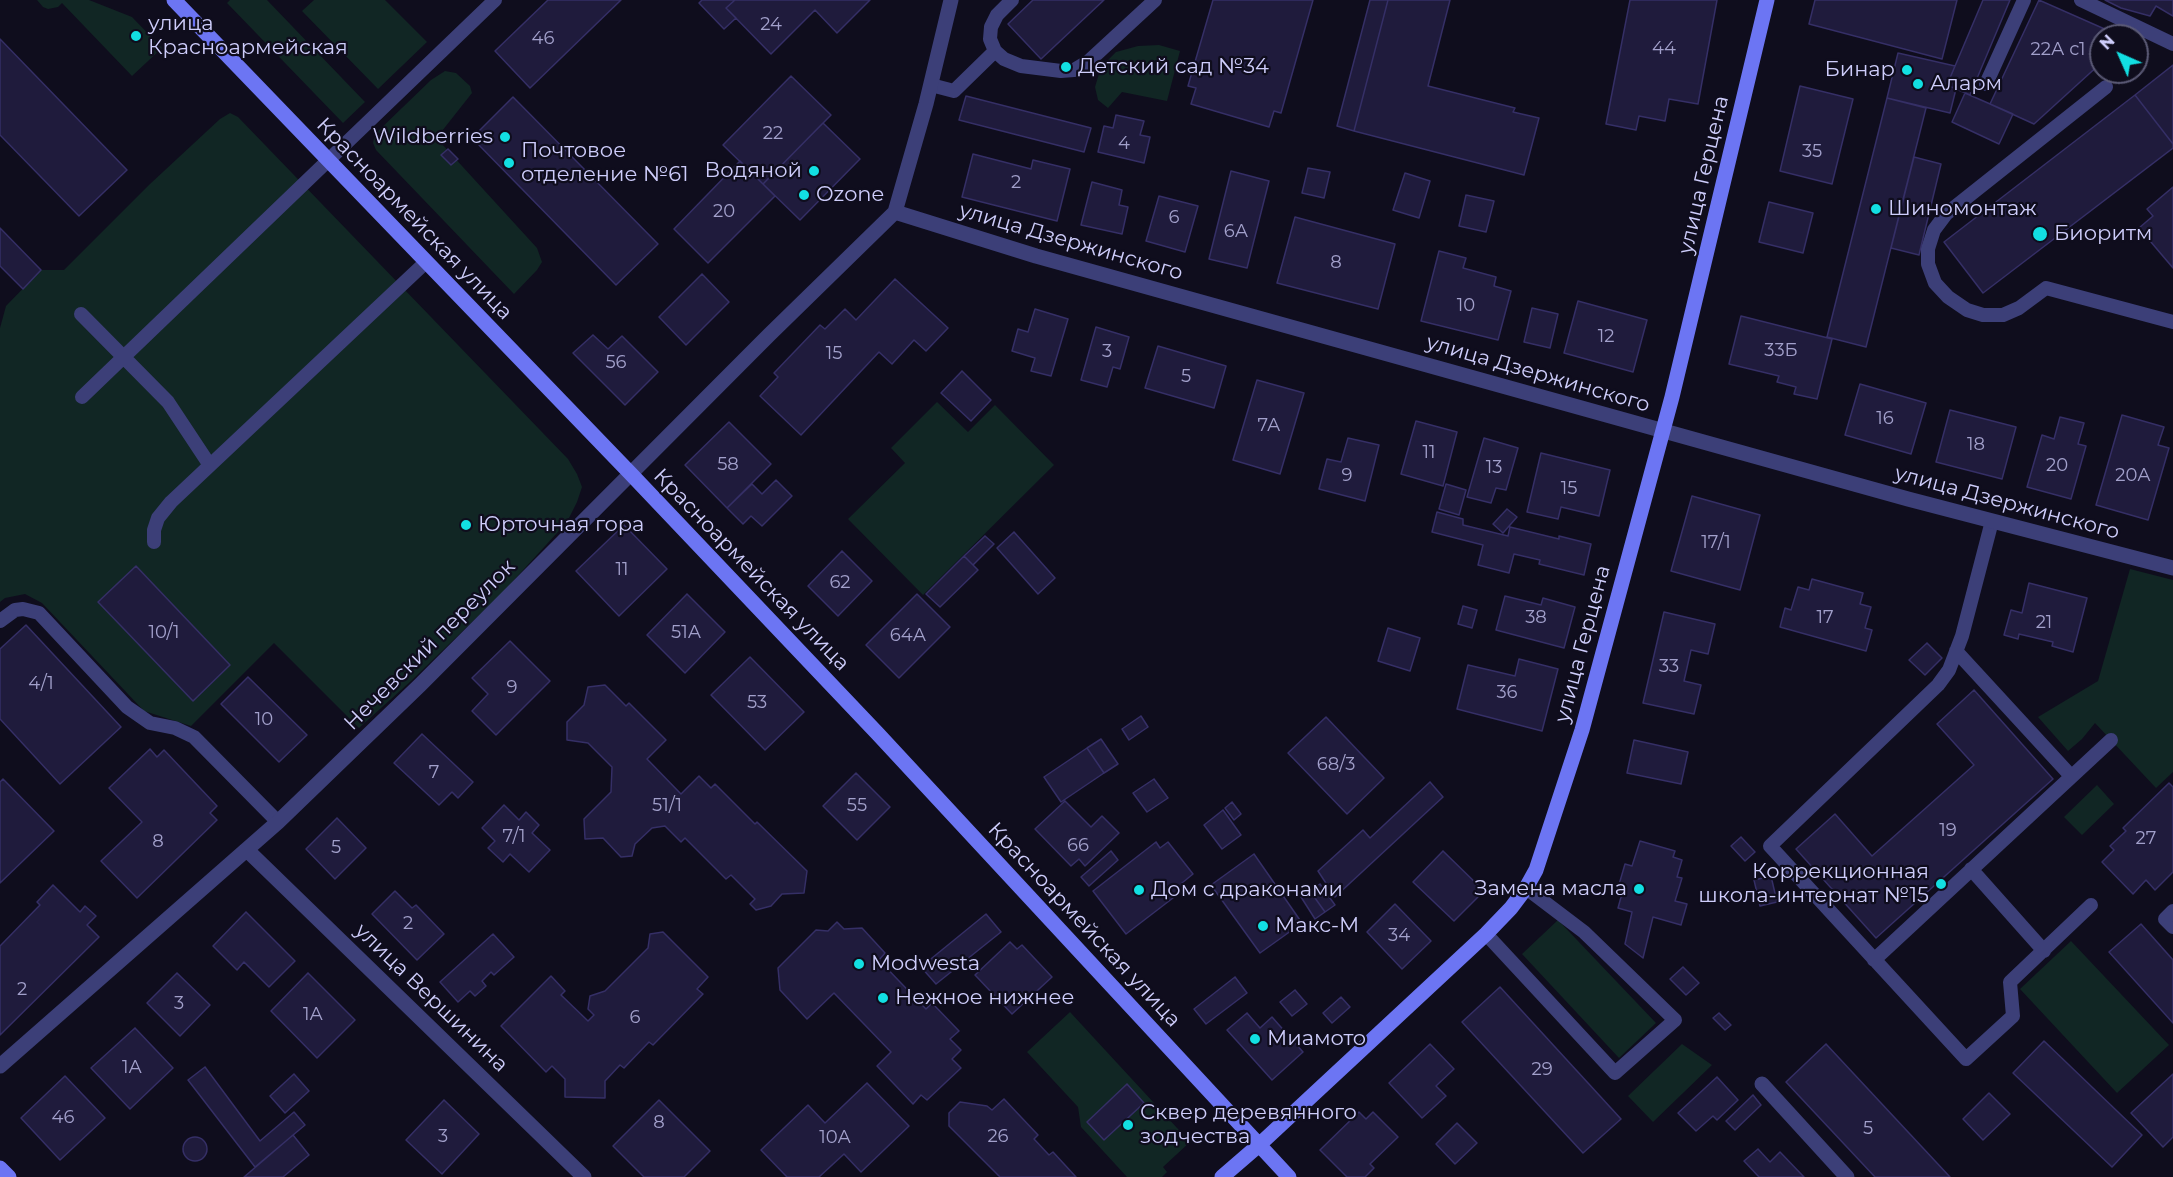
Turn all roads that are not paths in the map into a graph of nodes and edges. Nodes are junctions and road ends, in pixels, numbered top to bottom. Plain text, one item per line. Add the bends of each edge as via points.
1 (174, 0) edge
2 (495, 0) edge
3 (951, 0) edge
4 (1012, 0) edge
5 (1155, 0) edge
6 (1767, 0) edge
7 (2024, 0) edge
8 (2081, 0) edge
9 (2173, 44) edge
10 (995, 51) junction
11 (1986, 84) dead end
12 (931, 85) junction
13 (2106, 87) dead end
14 (328, 160) junction
15 (895, 212) junction
16 (426, 262) junction
17 (81, 314) dead end
18 (2173, 322) edge
19 (124, 357) junction
20 (82, 398) dead end
21 (1663, 430) junction
22 (209, 465) junction
23 (631, 474) junction
24 (1992, 521) junction
25 (154, 542) dead end
26 (2173, 568) edge
27 (0, 621) edge
28 (1956, 651) junction
29 (2111, 740) dead end
30 (2070, 776) junction
31 (278, 822) junction
32 (248, 851) junction
33 (1971, 869) junction
34 (1526, 888) junction
35 (2091, 905) dead end
36 (2173, 911) edge
37 (2173, 927) edge
38 (1486, 934) junction
39 (2044, 951) junction
40 (1874, 960) junction
41 (0, 1066) edge
42 (1762, 1084) dead end
43 (1259, 1145) junction
44 (0, 1168) edge
45 (9, 1177) edge
46 (584, 1177) edge
47 (1222, 1177) edge
48 (1289, 1177) edge
49 (1847, 1177) edge

1 - 14 main road, Красноармейская улица
2 - 14 lane
3 - 12 street, Нечевский переулок
4 - 10 lane via 991,27
5 - 10 lane via 1089,62 1074,70 1021,66
6 - 21 main road, улица Герцена
7 - 11 lane
8 - 9 lane
10 - 12 lane via 954,91
12 - 15 street, Нечевский переулок
13 - 18 lane via 1946,214 1934,230 1928,264 1935,283 1948,297 1983,315 2003,315 2046,288
14 - 16 main road, Красноармейская улица
14 - 19 lane
15 - 21 street, улица Дзержинского via 1036,256
15 - 23 street, Нечевский переулок
16 - 22 lane
16 - 23 main road, Красноармейская улица
17 - 19 lane
19 - 20 lane
19 - 22 lane via 168,402
21 - 24 street, улица Дзержинского
21 - 34 main road, улица Герцена via 1581,730 1545,847
22 - 25 lane via 158,518
23 - 31 street, Нечевский переулок
23 - 43 main road, Красноармейская улица via 886,742
24 - 26 street, улица Дзержинского
24 - 28 lane
27 - 31 lane via 15,610 39,613 127,707 150,723 194,737
28 - 30 lane
28 - 40 lane via 1938,685 1770,846
29 - 30 lane
30 - 33 lane
31 - 32 street, Нечевский переулок
32 - 41 street, Нечевский переулок
32 - 46 street, улица Вершинина
33 - 39 lane
33 - 40 lane
34 - 38 main road, улица Герцена
34 - 38 lane via 1584,932 1675,1020 1616,1073
35 - 39 lane
36 - 37 lane via 2165,919
38 - 43 main road, улица Герцена
39 - 40 lane via 2010,982 2013,1016 1966,1059
42 - 49 street
43 - 47 main road, улица Герцена
43 - 48 main road, Красноармейская улица
44 - 45 main road

